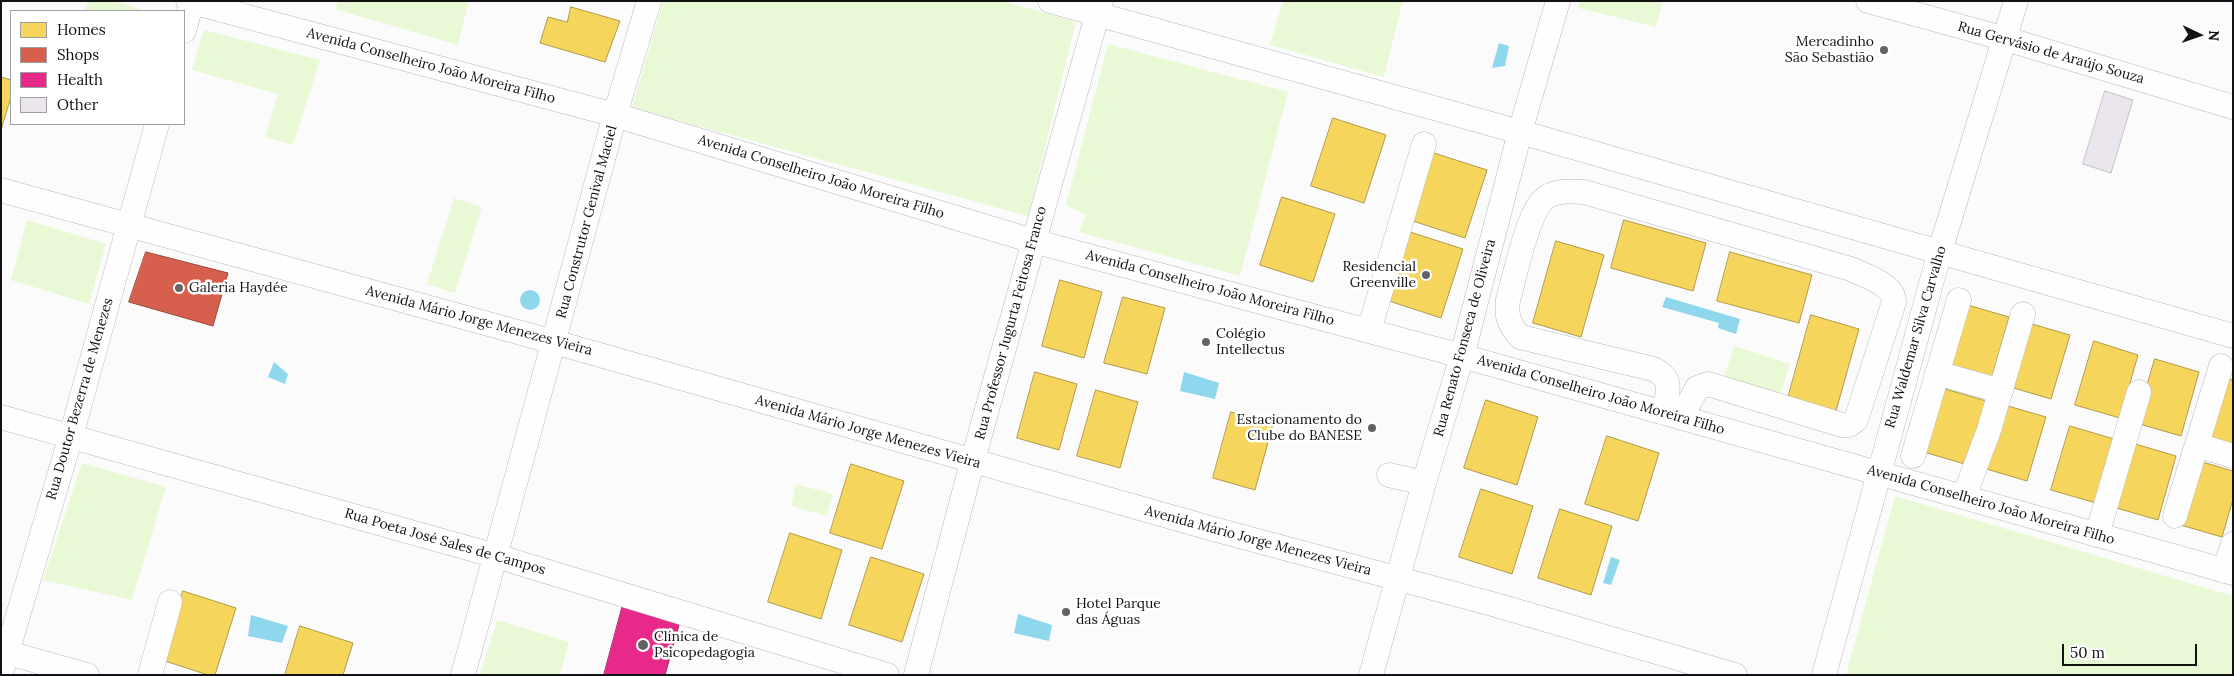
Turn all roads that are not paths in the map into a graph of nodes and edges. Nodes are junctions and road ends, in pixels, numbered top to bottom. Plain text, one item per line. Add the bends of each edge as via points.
1 (649, 1) edge
2 (1050, 1) edge
3 (1558, 1) edge
4 (1868, 1) edge
5 (2016, 1) edge
6 (191, 2) edge
7 (1099, 8) edge
8 (185, 27) edge
9 (2006, 39) junction
10 (2233, 107) edge
11 (615, 114) junction
12 (157, 125) edge
13 (1520, 132) junction
14 (1424, 144) dead end
15 (1, 190) edge
16 (128, 225) junction
17 (1033, 241) junction
18 (1940, 251) junction
19 (1959, 300) dead end
20 (2023, 314) dead end
21 (1369, 331) junction
22 (2233, 336) edge
23 (554, 342) junction
24 (1462, 356) junction
25 (2222, 366) dead end
26 (1937, 374) junction
27 (2001, 391) junction
28 (2139, 392) dead end
29 (1673, 415) junction
30 (1, 417) edge
31 (71, 436) junction
32 (2197, 446) junction
33 (1913, 456) dead end
34 (2233, 456) edge
35 (973, 462) junction
36 (1878, 473) junction
37 (1389, 475) dead end
38 (1424, 483) junction
39 (1964, 497) junction
40 (2175, 516) dead end
41 (2097, 535) junction
42 (2233, 544) edge
43 (496, 556) junction
44 (2228, 572) edge
45 (1398, 579) junction
46 (170, 602) dead end
47 (3, 659) edge
48 (87, 675) edge
49 (150, 675) edge
50 (463, 675) edge
51 (887, 675) edge
52 (916, 675) edge
53 (1371, 675) edge
54 (1735, 675) edge
55 (1824, 675) edge

1 - 11 street, Rua Construtor Genival Maciel
2 - 7 street
3 - 13 street, Rua Renato Fonseca de Oliveira
4 - 9 street, Rua Gervásio de Araújo Souza
5 - 9 street, Rua Waldemar Silva Carvalho
6 - 8 street
6 - 11 street, Avenida Conselheiro João Moreira Filho
7 - 13 street
7 - 17 street, Rua Professor Jugurta Feitosa Franco
9 - 10 street, Rua Gervásio de Araújo Souza
9 - 18 street, Rua Waldemar Silva Carvalho
11 - 17 street, Avenida Conselheiro João Moreira Filho
11 - 23 street, Rua Construtor Genival Maciel
12 - 16 street, Rua Doutor Bezerra de Menezes
13 - 18 street
13 - 24 street, Rua Renato Fonseca de Oliveira
14 - 21 street
15 - 16 street, Avenida Mário Jorge Menezes Vieira
16 - 23 street, Avenida Mário Jorge Menezes Vieira
16 - 31 street, Rua Doutor Bezerra de Menezes
17 - 21 street, Avenida Conselheiro João Moreira Filho
17 - 35 street, Rua Professor Jugurta Feitosa Franco
18 - 22 street
18 - 36 street, Rua Waldemar Silva Carvalho
19 - 26 street
20 - 27 street
21 - 24 street, Avenida Conselheiro João Moreira Filho
23 - 35 street, Avenida Mário Jorge Menezes Vieira
23 - 43 street, Rua Construtor Genival Maciel
24 - 29 street, Avenida Conselheiro João Moreira Filho
24 - 38 street, Rua Renato Fonseca de Oliveira
25 - 32 street
26 - 27 street
26 - 33 street
27 - 39 street
28 - 41 street
29 - 29 street via 1697,388 1708,384 1849,425 1856,420 1894,296 1890,289 1851,269 1584,192 1567,191 1543,199 1534,213 1508,300 1508,322 1520,337 1663,374
29 - 36 street, Avenida Conselheiro João Moreira Filho
30 - 31 street, Rua Poeta José Sales de Campos
31 - 43 street, Rua Poeta José Sales de Campos
31 - 47 street, Rua Doutor Bezerra de Menezes
32 - 34 street
32 - 40 street
35 - 45 street, Avenida Mário Jorge Menezes Vieira
35 - 52 street, Rua Professor Jugurta Feitosa Franco
36 - 39 street, Avenida Conselheiro João Moreira Filho
36 - 55 street, Rua Waldemar Silva Carvalho
37 - 38 street
38 - 45 street, Rua Renato Fonseca de Oliveira
39 - 41 street, Avenida Conselheiro João Moreira Filho
41 - 44 street, Avenida Conselheiro João Moreira Filho
42 - 44 street
43 - 50 street, Rua Construtor Genival Maciel
43 - 51 street, Rua Poeta José Sales de Campos
45 - 53 street, Rua Renato Fonseca de Oliveira
45 - 54 street, Avenida Mário Jorge Menezes Vieira
46 - 49 street
47 - 48 street

